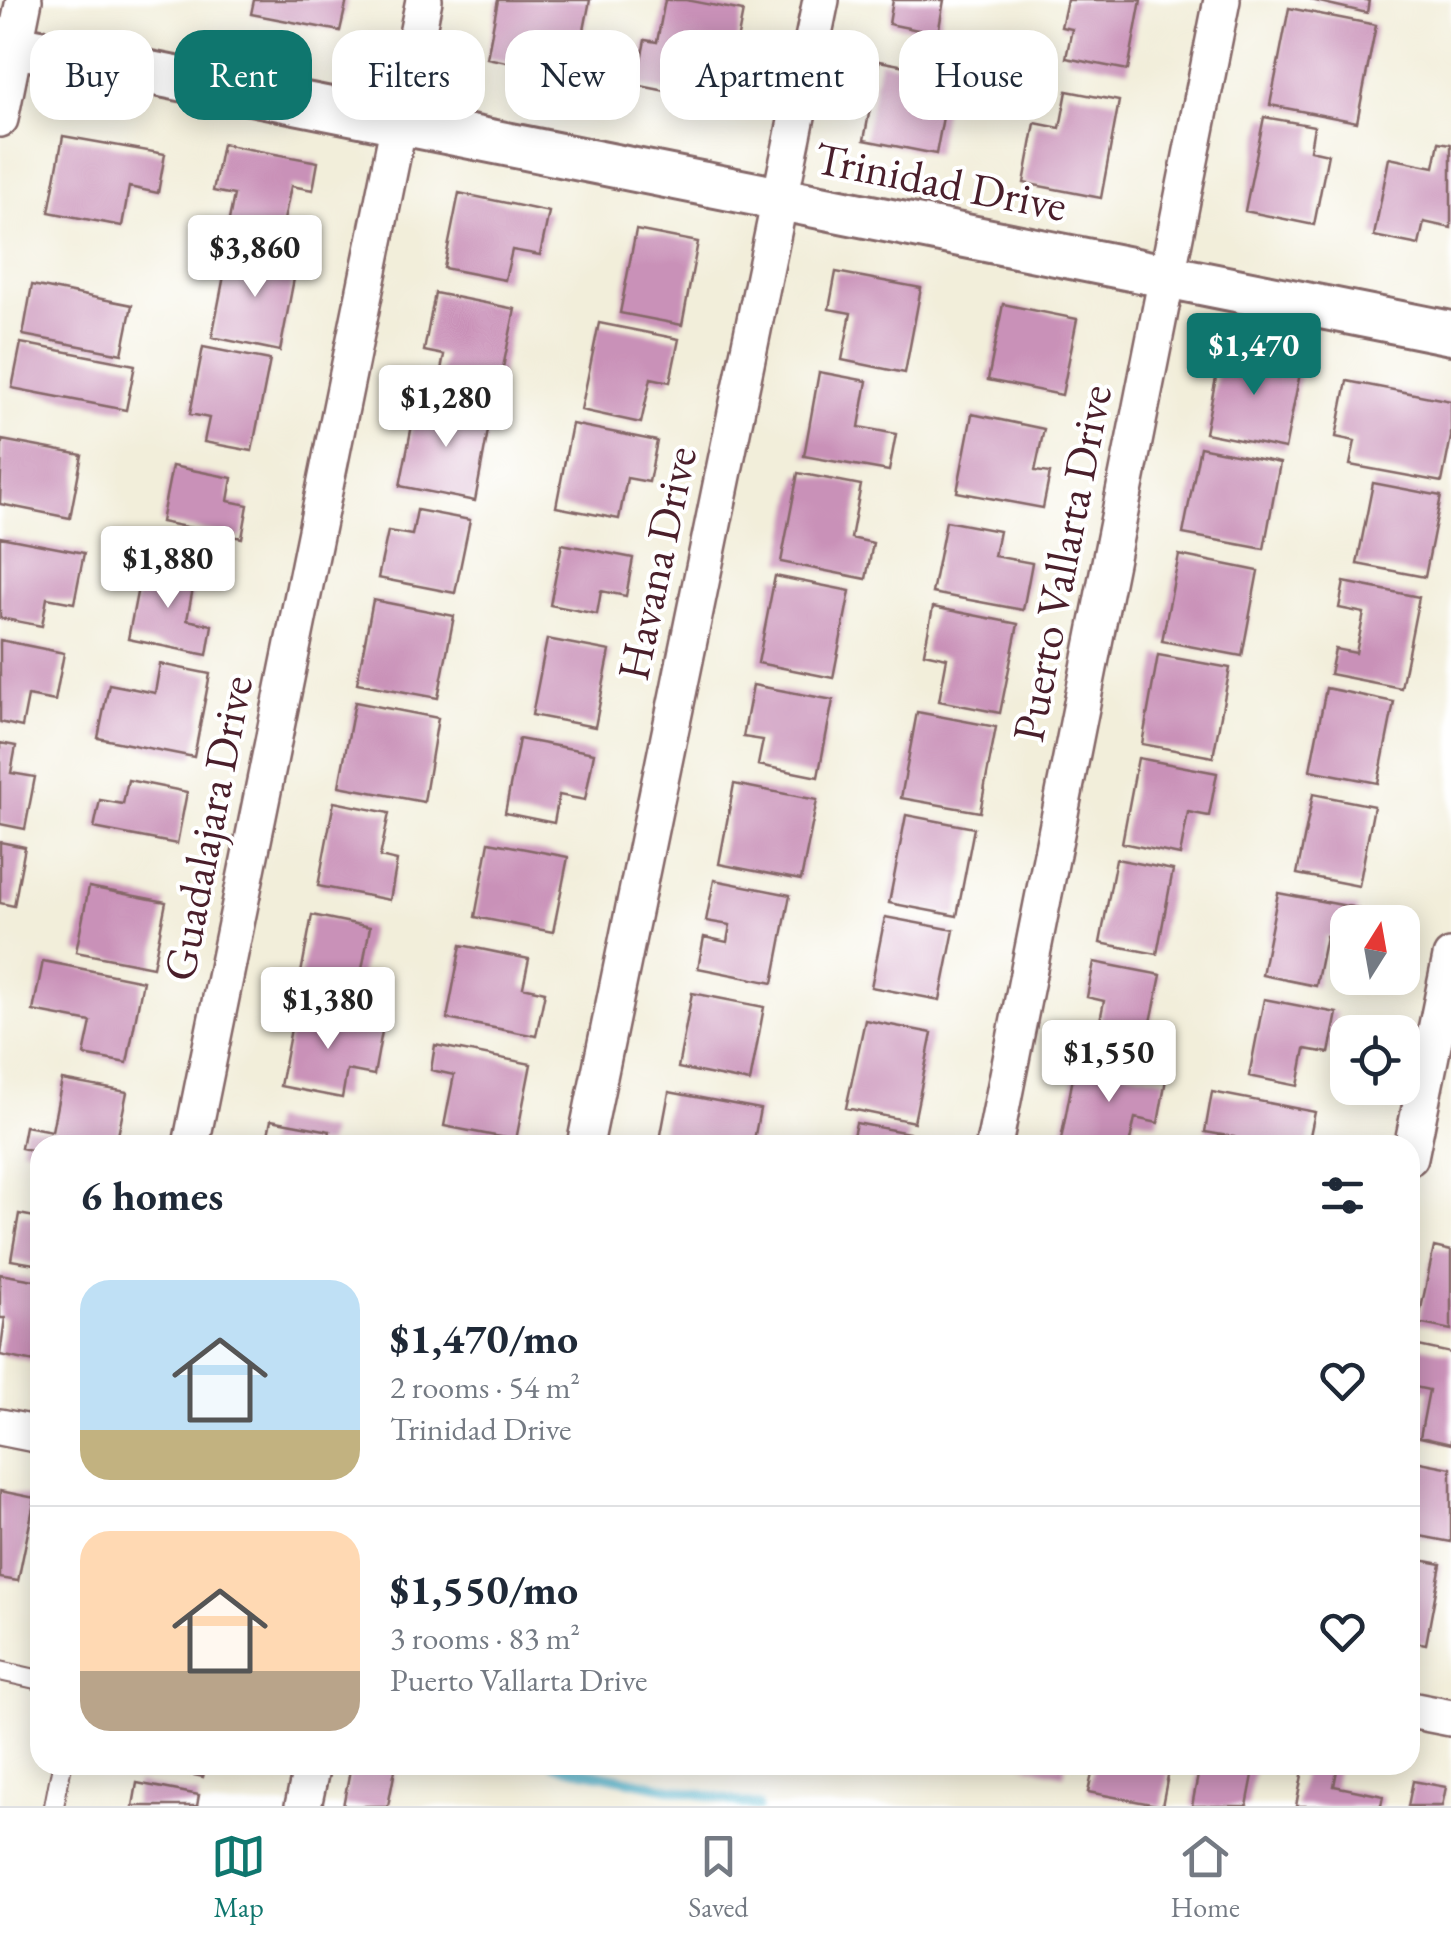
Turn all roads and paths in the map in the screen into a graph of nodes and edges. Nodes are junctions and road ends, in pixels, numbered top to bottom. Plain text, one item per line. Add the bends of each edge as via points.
1 (24, 0) edge
2 (424, 0) edge
3 (821, 0) edge
4 (1222, 0) edge
5 (7, 45) edge
6 (0, 119) edge
7 (399, 123) junction
8 (780, 199) junction
9 (1166, 277) junction
10 (1451, 334) edge
11 (1451, 956) edge
12 (194, 1135) edge
13 (587, 1135) edge
14 (996, 1135) edge
15 (1414, 1135) edge
16 (0, 1427) edge
17 (30, 1433) edge
18 (0, 1671) edge
19 (30, 1678) edge
20 (1420, 1712) edge
21 (1451, 1718) edge
22 (60, 1775) edge
23 (310, 1775) edge
24 (54, 1806) edge
25 (304, 1806) edge

1 - 5 street
2 - 7 street, Guadalajara Drive
3 - 8 street, Havana Drive
4 - 9 street, Puerto Vallarta Drive
5 - 6 street
5 - 7 street, Trinidad Drive
7 - 8 street, Trinidad Drive
7 - 12 street, Guadalajara Drive
8 - 9 street, Trinidad Drive
8 - 13 street, Havana Drive
9 - 10 street, Trinidad Drive
9 - 14 street, Puerto Vallarta Drive
11 - 15 street
16 - 17 street
18 - 19 lane
20 - 21 street
22 - 24 lane
23 - 25 street

